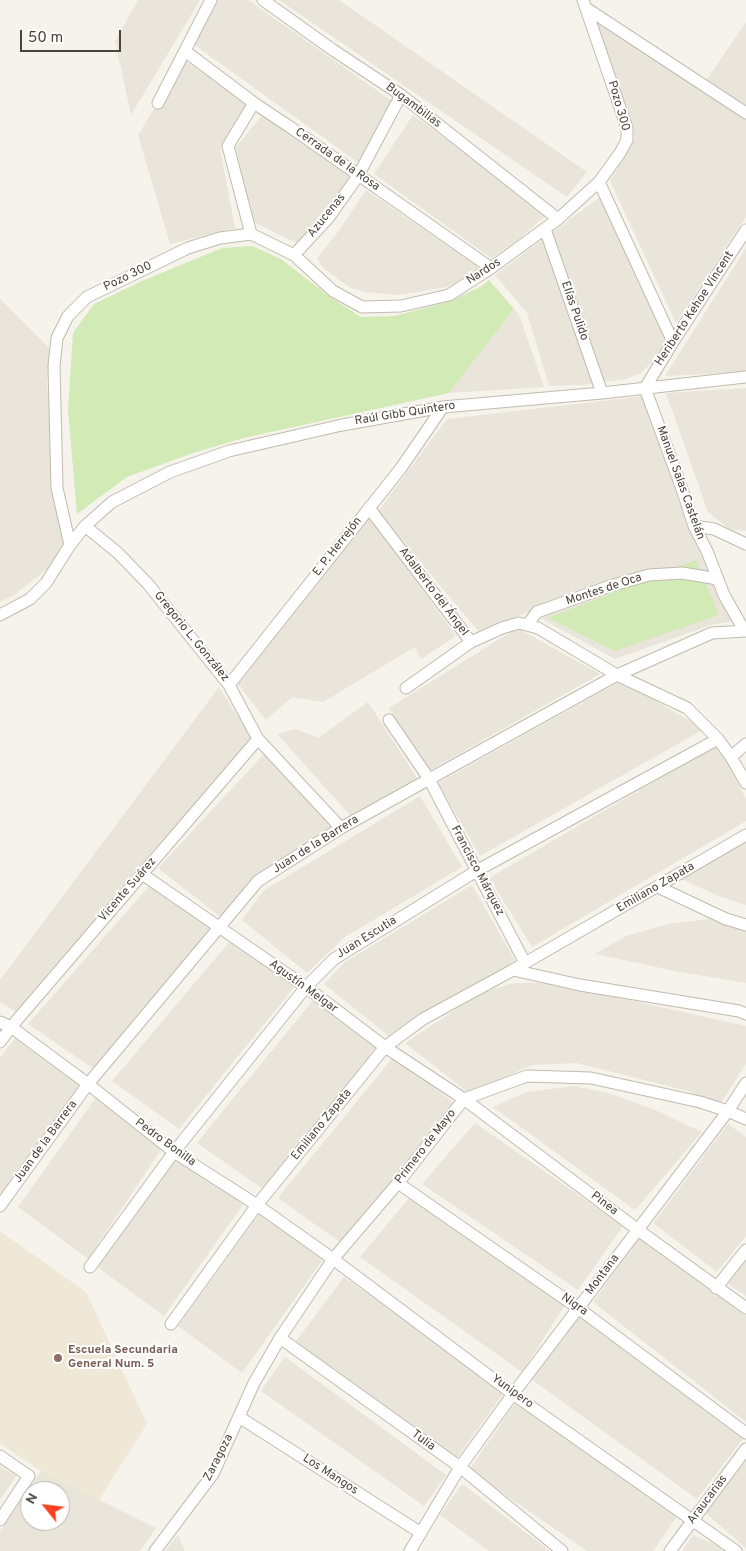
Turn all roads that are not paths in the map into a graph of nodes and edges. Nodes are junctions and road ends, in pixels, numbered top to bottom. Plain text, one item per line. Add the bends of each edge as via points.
1 (212, 0) edge
2 (262, 0) edge
3 (584, 4) edge
4 (185, 52) junction
5 (401, 95) junction
6 (158, 103) dead end
7 (254, 103) junction
8 (746, 113) edge
9 (358, 176) junction
10 (599, 182) junction
11 (558, 219) junction
12 (545, 229) junction
13 (746, 230) edge
14 (251, 234) junction
15 (294, 255) junction
16 (491, 268) junction
17 (673, 342) junction
18 (746, 377) edge
19 (645, 388) junction
20 (602, 393) junction
21 (443, 406) junction
22 (369, 508) junction
23 (85, 526) junction
24 (694, 526) junction
25 (70, 544) junction
26 (746, 544) edge
27 (718, 579) junction
28 (0, 614) edge
29 (527, 625) junction
30 (745, 631) edge
31 (471, 642) junction
32 (618, 675) junction
33 (229, 684) junction
34 (406, 688) dead end
35 (389, 720) dead end
36 (258, 739) junction
37 (718, 739) junction
38 (746, 744) edge
39 (731, 757) junction
40 (429, 779) junction
41 (746, 784) edge
42 (341, 828) junction
43 (746, 835) edge
44 (478, 870) junction
45 (142, 874) junction
46 (658, 887) junction
47 (746, 925) edge
48 (219, 928) junction
49 (525, 963) junction
50 (513, 970) junction
51 (306, 987) junction
52 (746, 1014) edge
53 (5, 1024) edge
54 (0, 1042) edge
55 (385, 1047) junction
56 (746, 1083) edge
57 (88, 1084) junction
58 (464, 1099) junction
59 (728, 1111) junction
60 (746, 1119) edge
61 (174, 1152) junction
62 (398, 1183) junction
63 (257, 1205) junction
64 (0, 1206) edge
65 (638, 1230) junction
66 (746, 1250) edge
67 (333, 1259) junction
68 (90, 1266) dead end
69 (716, 1288) junction
70 (578, 1308) junction
71 (746, 1308) edge
72 (170, 1324) dead end
73 (280, 1338) junction
74 (254, 1383) joint
75 (514, 1394) junction
76 (239, 1417) junction
77 (746, 1433) edge
78 (746, 1449) edge
79 (0, 1456) edge
80 (460, 1467) junction
81 (0, 1520) edge
82 (693, 1520) junction
83 (421, 1533) junction
84 (154, 1551) edge
85 (410, 1551) edge
86 (562, 1551) edge
87 (670, 1551) edge
88 (736, 1551) edge

1 - 4 street
2 - 5 street, Bugambilias
3 - 8 street
3 - 10 street, Pozo 300 via 627,128 627,140 620,154
4 - 6 street
4 - 7 street, Cerrada de la Rosa
5 - 9 street, Azucenas
5 - 11 street, Bugambilias
7 - 9 street, Cerrada de la Rosa
7 - 14 street via 228,146
9 - 15 street, Azucenas via 329,217
9 - 16 street, Cerrada de la Rosa
10 - 11 street, Pozo 300
10 - 17 street
11 - 12 street, Nardos
12 - 16 street, Nardos
12 - 20 street, Elías Pulido
13 - 17 street, Heriberto Kehoe Vincent
14 - 15 street
14 - 25 street, Pozo 300 via 220,238 188,248 87,297 68,316 57,338 54,366 57,488
15 - 16 street, Nardos via 333,292 362,307 401,306 449,294
17 - 19 street, Heriberto Kehoe Vincent
18 - 19 street, Raúl Gibb Quintero
19 - 20 street, Raúl Gibb Quintero
19 - 24 street, Manuel Salas Castelán
20 - 21 street, Raúl Gibb Quintero
21 - 22 street, E. P. Herrejón via 402,468
21 - 23 street, Raúl Gibb Quintero via 229,451 170,472 112,502
22 - 31 street, Adalberto del Ángel
22 - 33 street, E. P. Herrejón
23 - 25 street, Raúl Gibb Quintero
23 - 33 street, Gregorio L. González via 148,584
24 - 26 street via 714,529
24 - 27 street, Manuel Salas Castelán
25 - 28 street, Raúl Gibb Quintero via 46,583 30,599
27 - 29 street, Montes de Oca via 682,573 649,575 537,612
27 - 30 street, Manuel Salas Castelán via 724,596
29 - 31 street, Adalberto del Ángel via 520,623 502,628
29 - 32 street via 538,628
30 - 32 street, Juan de la Barrera via 712,633
31 - 34 street
32 - 37 street via 687,708
32 - 40 street, Juan de la Barrera
33 - 36 street, Gregorio L. González
35 - 40 street, Francisco Márquez
36 - 42 street, Gregorio L. González
36 - 45 street, Vicente Suárez
37 - 39 street
37 - 44 street, Juan Escutia
38 - 39 street
39 - 41 street
40 - 42 street, Juan de la Barrera
40 - 44 street, Francisco Márquez
42 - 48 street, Juan de la Barrera via 258,881
43 - 46 street, Emiliano Zapata
44 - 49 street, Francisco Márquez
44 - 51 street, Juan Escutia via 334,959
45 - 48 street, Agustín Melgar
45 - 53 street, Vicente Suárez
46 - 47 street via 726,920
46 - 49 street, Emiliano Zapata
48 - 51 street, Agustín Melgar
48 - 57 street, Juan de la Barrera
49 - 50 street, Emiliano Zapata
50 - 52 street
50 - 55 street, Emiliano Zapata via 423,1019
51 - 55 street, Agustín Melgar
51 - 61 street, Juan Escutia
53 - 54 street, Vicente Suárez
53 - 57 street, Pedro Bonilla
55 - 58 street, Agustín Melgar
55 - 63 street, Emiliano Zapata
56 - 59 street, Montana
57 - 61 street, Pedro Bonilla
57 - 64 street, Juan de la Barrera
58 - 59 street, Primero de Mayo via 527,1076 591,1078
58 - 62 street, Primero de Mayo
58 - 65 street, Pinea
59 - 60 street, Primero de Mayo
59 - 65 street, Montana
61 - 63 street, Pedro Bonilla
61 - 68 street, Juan Escutia
62 - 67 street, Primero de Mayo
62 - 70 street, Nigra
63 - 67 street, Pedro Bonilla
63 - 72 street, Emiliano Zapata
65 - 69 street, Pinea
65 - 70 street, Montana
66 - 69 street
67 - 73 street, Primero de Mayo
67 - 75 street, Yunipero
69 - 71 street, Pinea
70 - 75 street, Montana
70 - 77 street, Nigra
73 - 74 street, Primero de Mayo
73 - 80 street, Tulia
74 - 76 street, Zaragoza
75 - 80 street, Montana
75 - 82 street, Yunipero
76 - 83 street, Los Mangos
76 - 84 street, Zaragoza via 213,1474
78 - 82 street, Araucarias
79 - 81 street via 28,1476
80 - 83 street, Montana
80 - 86 street, Tulia
82 - 87 street, Araucarias
82 - 88 street, Yunipero
83 - 85 street, Montana

